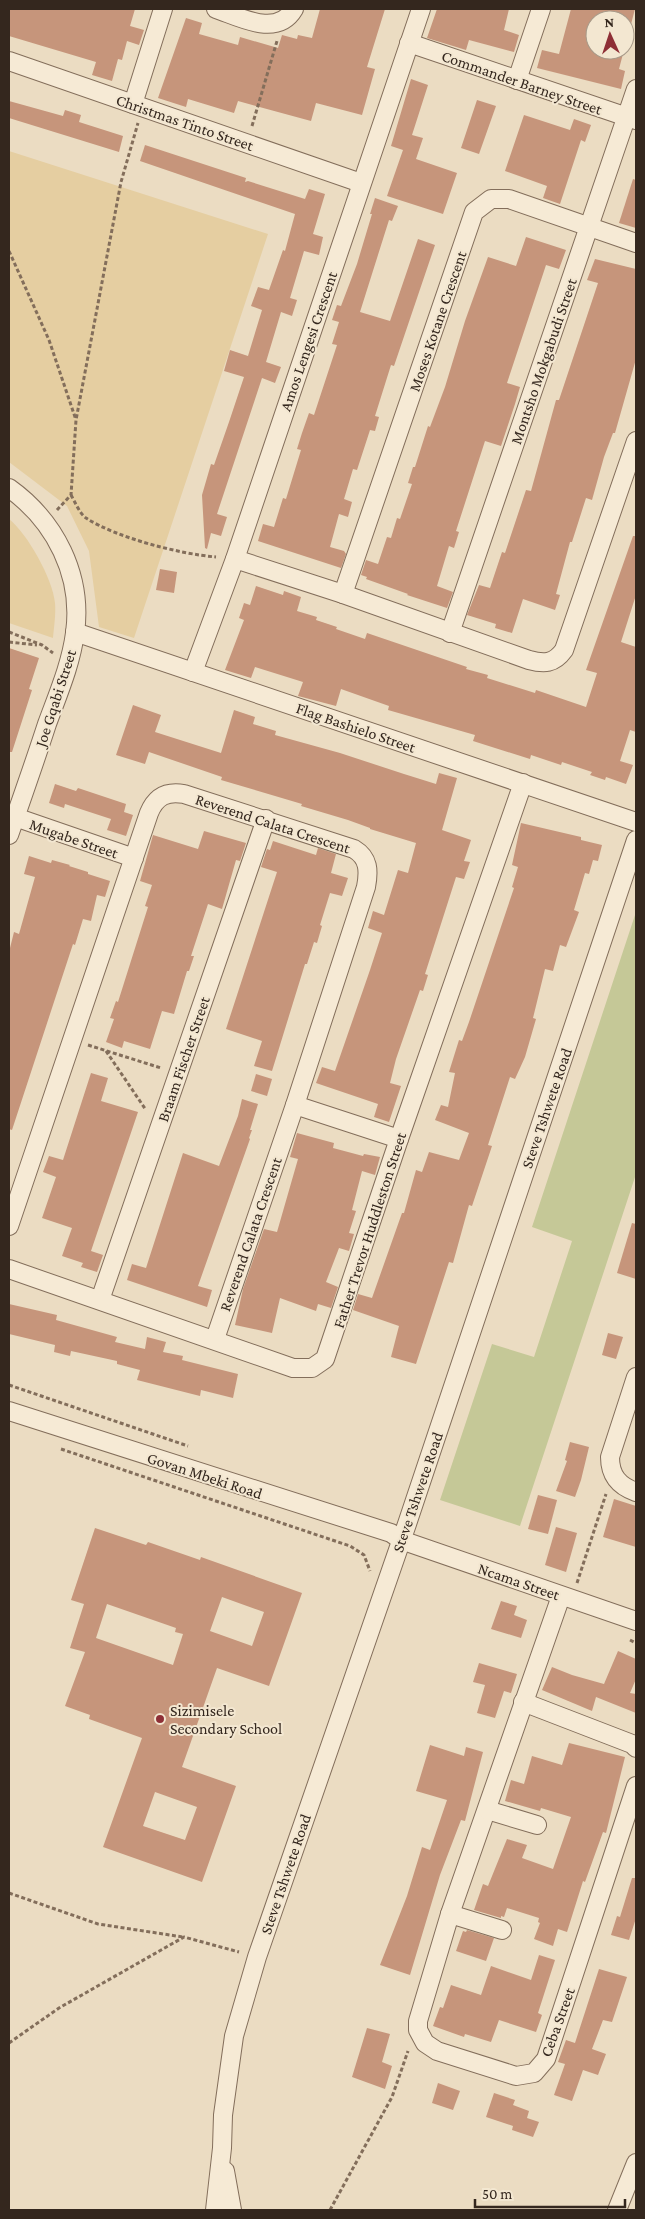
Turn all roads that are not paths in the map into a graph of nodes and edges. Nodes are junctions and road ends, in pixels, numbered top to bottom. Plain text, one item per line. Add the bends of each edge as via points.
1 (163, 9) edge
2 (216, 9) edge
3 (420, 9) edge
4 (541, 9) edge
5 (288, 15) edge
6 (409, 43) junction
7 (9, 61) edge
8 (517, 80) junction
9 (636, 89) edge
10 (137, 106) junction
11 (632, 118) edge
12 (361, 183) junction
13 (589, 227) junction
14 (636, 243) edge
15 (636, 440) edge
16 (9, 488) edge
17 (235, 559) junction
18 (343, 594) junction
19 (75, 632) junction
20 (450, 633) junction
21 (193, 672) junction
22 (523, 783) junction
23 (15, 817) junction
24 (266, 820) junction
25 (636, 822) edge
26 (9, 835) edge
27 (636, 840) edge
28 (134, 858) junction
29 (295, 1105) junction
30 (399, 1139) junction
31 (9, 1226) edge
32 (9, 1269) edge
33 (100, 1300) junction
34 (215, 1339) junction
35 (636, 1378) edge
36 (632, 1402) edge
37 (9, 1411) edge
38 (636, 1492) edge
39 (401, 1540) junction
40 (566, 1597) junction
41 (636, 1621) edge
42 (523, 1702) junction
43 (636, 1748) edge
44 (636, 1786) edge
45 (486, 1810) junction
46 (536, 1825) dead end
47 (450, 1914) junction
48 (502, 1930) dead end
49 (222, 2148) junction
50 (636, 2163) edge
51 (215, 2210) edge
52 (232, 2210) edge
53 (617, 2210) edge

1 - 10 street
2 - 5 street via 261,24 272,24
3 - 6 street, Amos Lengesi Crescent
4 - 8 street
6 - 8 street, Commander Barney Street
6 - 12 street, Amos Lengesi Crescent
7 - 10 street, Christmas Tinto Street
8 - 11 street, Commander Barney Street
9 - 11 street, Montsho Mokgabudi Street
10 - 12 street, Christmas Tinto Street
11 - 13 street, Montsho Mokgabudi Street
12 - 17 street, Amos Lengesi Crescent
13 - 14 street, Moses Kotane Crescent
13 - 18 street, Moses Kotane Crescent via 509,199 491,199 474,212
13 - 20 street, Montsho Mokgabudi Street
15 - 20 street via 559,657 549,663 541,663
16 - 19 street, Joe Gqabi Street via 46,522 63,551 74,591
17 - 18 street
17 - 21 street, Amos Lengesi Crescent
18 - 20 street
19 - 21 street, Flag Bashielo Street
19 - 23 street, Joe Gqabi Street via 68,663
21 - 22 street, Flag Bashielo Street
22 - 25 street, Flag Bashielo Street
22 - 30 street, Father Trevor Huddleston Street
23 - 26 street, Joe Gqabi Street
23 - 28 street, Mugabe Street
24 - 28 street, Reverend Calata Crescent via 184,794 168,793 152,805
24 - 29 street, Reverend Calata Crescent via 354,848 368,866 366,887
24 - 33 street, Braam Fischer Street
27 - 39 street, Steve Tshwete Road
28 - 31 street, Reverend Calata Crescent
29 - 30 street
29 - 34 street, Reverend Calata Crescent
30 - 34 street, Father Trevor Huddleston Street via 325,1359 312,1368 293,1368
32 - 33 street, Father Trevor Huddleston Street
33 - 34 street, Father Trevor Huddleston Street
35 - 36 street
36 - 38 street via 610,1457 612,1474 618,1483
37 - 39 street, Govan Mbeki Road via 391,1533
39 - 40 street, Ncama Street
39 - 49 street, Steve Tshwete Road via 256,1956 234,2036 223,2115
40 - 41 street, Ncama Street
40 - 42 street
42 - 43 street
42 - 45 street
44 - 47 street, Ceba Street via 546,2059 534,2073 516,2076 437,2051 425,2043 418,2030 420,2011
45 - 46 street
45 - 47 street
47 - 48 street
49 - 51 street, Steve Tshwete Road
49 - 52 street, Steve Tshwete Road
50 - 53 street

